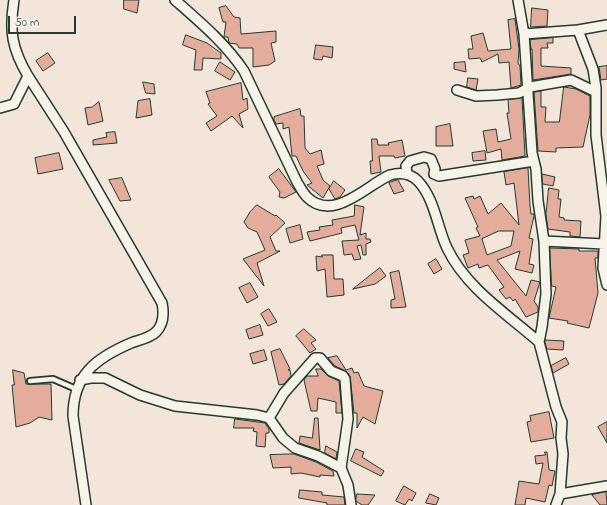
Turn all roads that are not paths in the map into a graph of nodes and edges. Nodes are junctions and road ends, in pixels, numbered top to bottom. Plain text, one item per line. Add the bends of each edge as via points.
1 (14, 0) edge
2 (175, 0) edge
3 (518, 0) edge
4 (607, 25) edge
5 (578, 30) junction
6 (524, 34) junction
7 (28, 76) junction
8 (527, 88) junction
9 (457, 90) dead end
10 (596, 92) junction
11 (0, 108) edge
12 (534, 161) junction
13 (407, 174) junction
14 (544, 241) junction
15 (605, 241) edge
16 (607, 285) edge
17 (539, 342) junction
18 (80, 380) junction
19 (30, 381) dead end
20 (76, 388) junction
21 (269, 418) junction
22 (341, 468) junction
23 (607, 486) edge
24 (560, 494) junction
25 (86, 505) edge
26 (352, 505) edge
27 (556, 505) edge

1 - 7 street via 11,36 14,49
2 - 13 street via 233,54 244,71 296,182 307,198 320,205 344,203 382,178 398,173
3 - 6 street
4 - 5 street
5 - 6 street
5 - 10 street via 593,69
6 - 8 street
7 - 11 street via 14,104
7 - 18 street via 64,132 162,303 164,312 160,327 152,336 112,351 90,367
8 - 9 street via 519,93 484,96
8 - 10 street via 571,80
8 - 12 street
10 - 15 street via 596,135 606,216
12 - 13 street via 439,176 434,174 431,158 424,157 410,161 406,166
12 - 14 street
13 - 17 street via 418,181 427,193 447,248 460,268 491,302
14 - 15 street
14 - 17 street via 546,294
15 - 16 street via 603,268
17 - 24 street via 562,422
18 - 20 street
18 - 21 street via 105,378 140,395 175,406
19 - 20 lane via 53,379
20 - 25 street via 73,416
21 - 22 street via 283,438 295,448
21 - 22 street via 284,393 315,358 320,358 331,371 343,376 344,379 348,419
22 - 26 street
23 - 24 street
24 - 27 street

